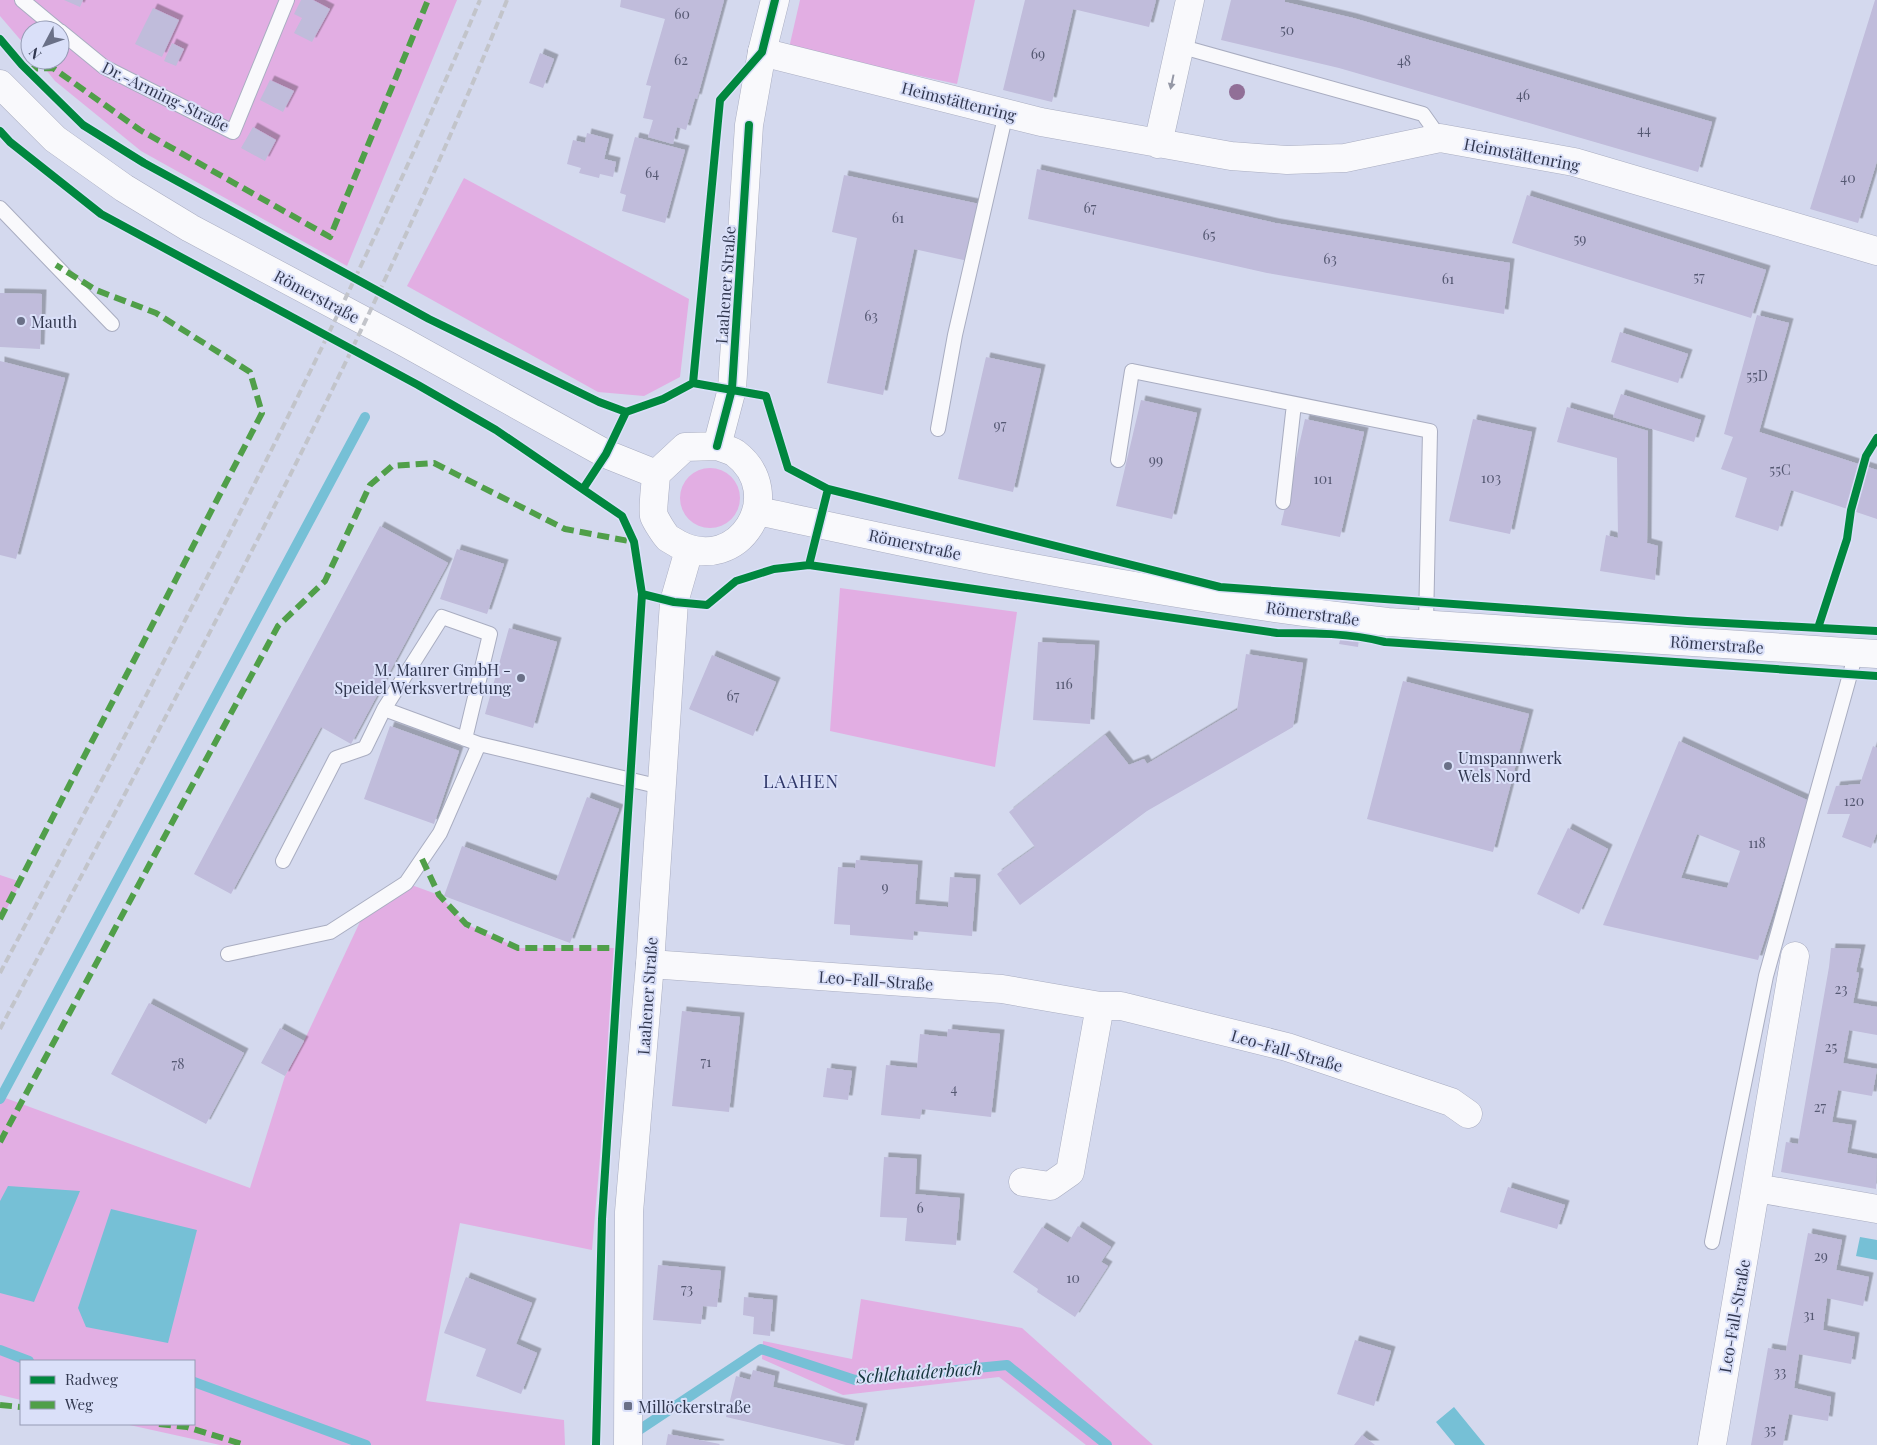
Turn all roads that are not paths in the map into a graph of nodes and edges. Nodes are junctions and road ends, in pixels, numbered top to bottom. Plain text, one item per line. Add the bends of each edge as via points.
1 (22, 0) edge
2 (287, 0) edge
3 (775, 0) edge
4 (1190, 0) edge
5 (46, 20) edge
6 (70, 40) edge
7 (1179, 46) junction
8 (762, 52) junction
9 (0, 84) edge
10 (1006, 113) junction
11 (1440, 138) junction
12 (1158, 144) junction
13 (0, 208) edge
14 (1877, 251) edge
15 (112, 324) dead end
16 (1294, 404) junction
17 (938, 429) dead end
18 (718, 446) junction
19 (1118, 460) dead end
20 (656, 474) junction
21 (1282, 502) dead end
22 (758, 511) junction
23 (690, 550) junction
24 (1426, 624) junction
25 (1866, 654) edge
26 (384, 710) junction
27 (465, 738) junction
28 (479, 744) junction
29 (661, 787) junction
30 (283, 861) dead end
31 (228, 954) dead end
32 (1796, 956) dead end
33 (650, 964) junction
34 (1100, 1006) junction
35 (1468, 1114) dead end
36 (1023, 1182) dead end
37 (1756, 1188) junction
38 (1877, 1210) edge
39 (1712, 1242) dead end
40 (628, 1445) edge
41 (1712, 1445) edge

1 - 5 lane, Dr.-Arming-Straße
2 - 6 lane, Dr.-Arming-Straße via 233,132 104,67
3 - 8 street, Laahener Straße
4 - 7 street
7 - 11 lane via 1423,114
7 -> 12 street
8 - 10 street, Heimstättenring
8 - 18 street, Laahener Straße via 749,125 732,389
9 - 20 street, Römerstraße via 55,138 124,188 190,228 606,454
10 - 12 street, Heimstättenring
10 - 17 lane via 955,335
11 - 12 street, Heimstättenring via 1345,158 1287,160 1231,156
11 - 14 street, Heimstättenring via 1574,162
13 - 15 lane
16 - 19 lane via 1132,371
16 - 21 lane
16 - 24 lane via 1430,431
18 - 20 street via 685,448
18 - 22 street via 734,453 748,467 758,490
20 - 23 street via 654,515 668,538
22 - 23 street via 743,537 717,551
22 - 24 street, Römerstraße via 1017,565 1208,598 1349,618
23 - 29 street, Laahener Straße via 674,602
24 - 25 street, Römerstraße
25 - 39 lane via 1766,976
26 - 27 lane
26 - 27 lane via 442,617 490,634
26 - 30 lane via 365,748 336,758
27 - 28 lane
28 - 29 lane
28 - 31 lane via 440,833 406,883 330,932
29 - 33 street, Laahener Straße
32 - 37 street, Leo-Fall-Straße
33 - 34 street, Leo-Fall-Straße via 1002,989
33 - 40 street, Laahener Straße via 629,1212
34 - 35 street, Leo-Fall-Straße via 1121,1006 1287,1047 1451,1102
34 - 36 street via 1070,1172 1050,1186
37 - 38 street
37 - 41 street, Leo-Fall-Straße

